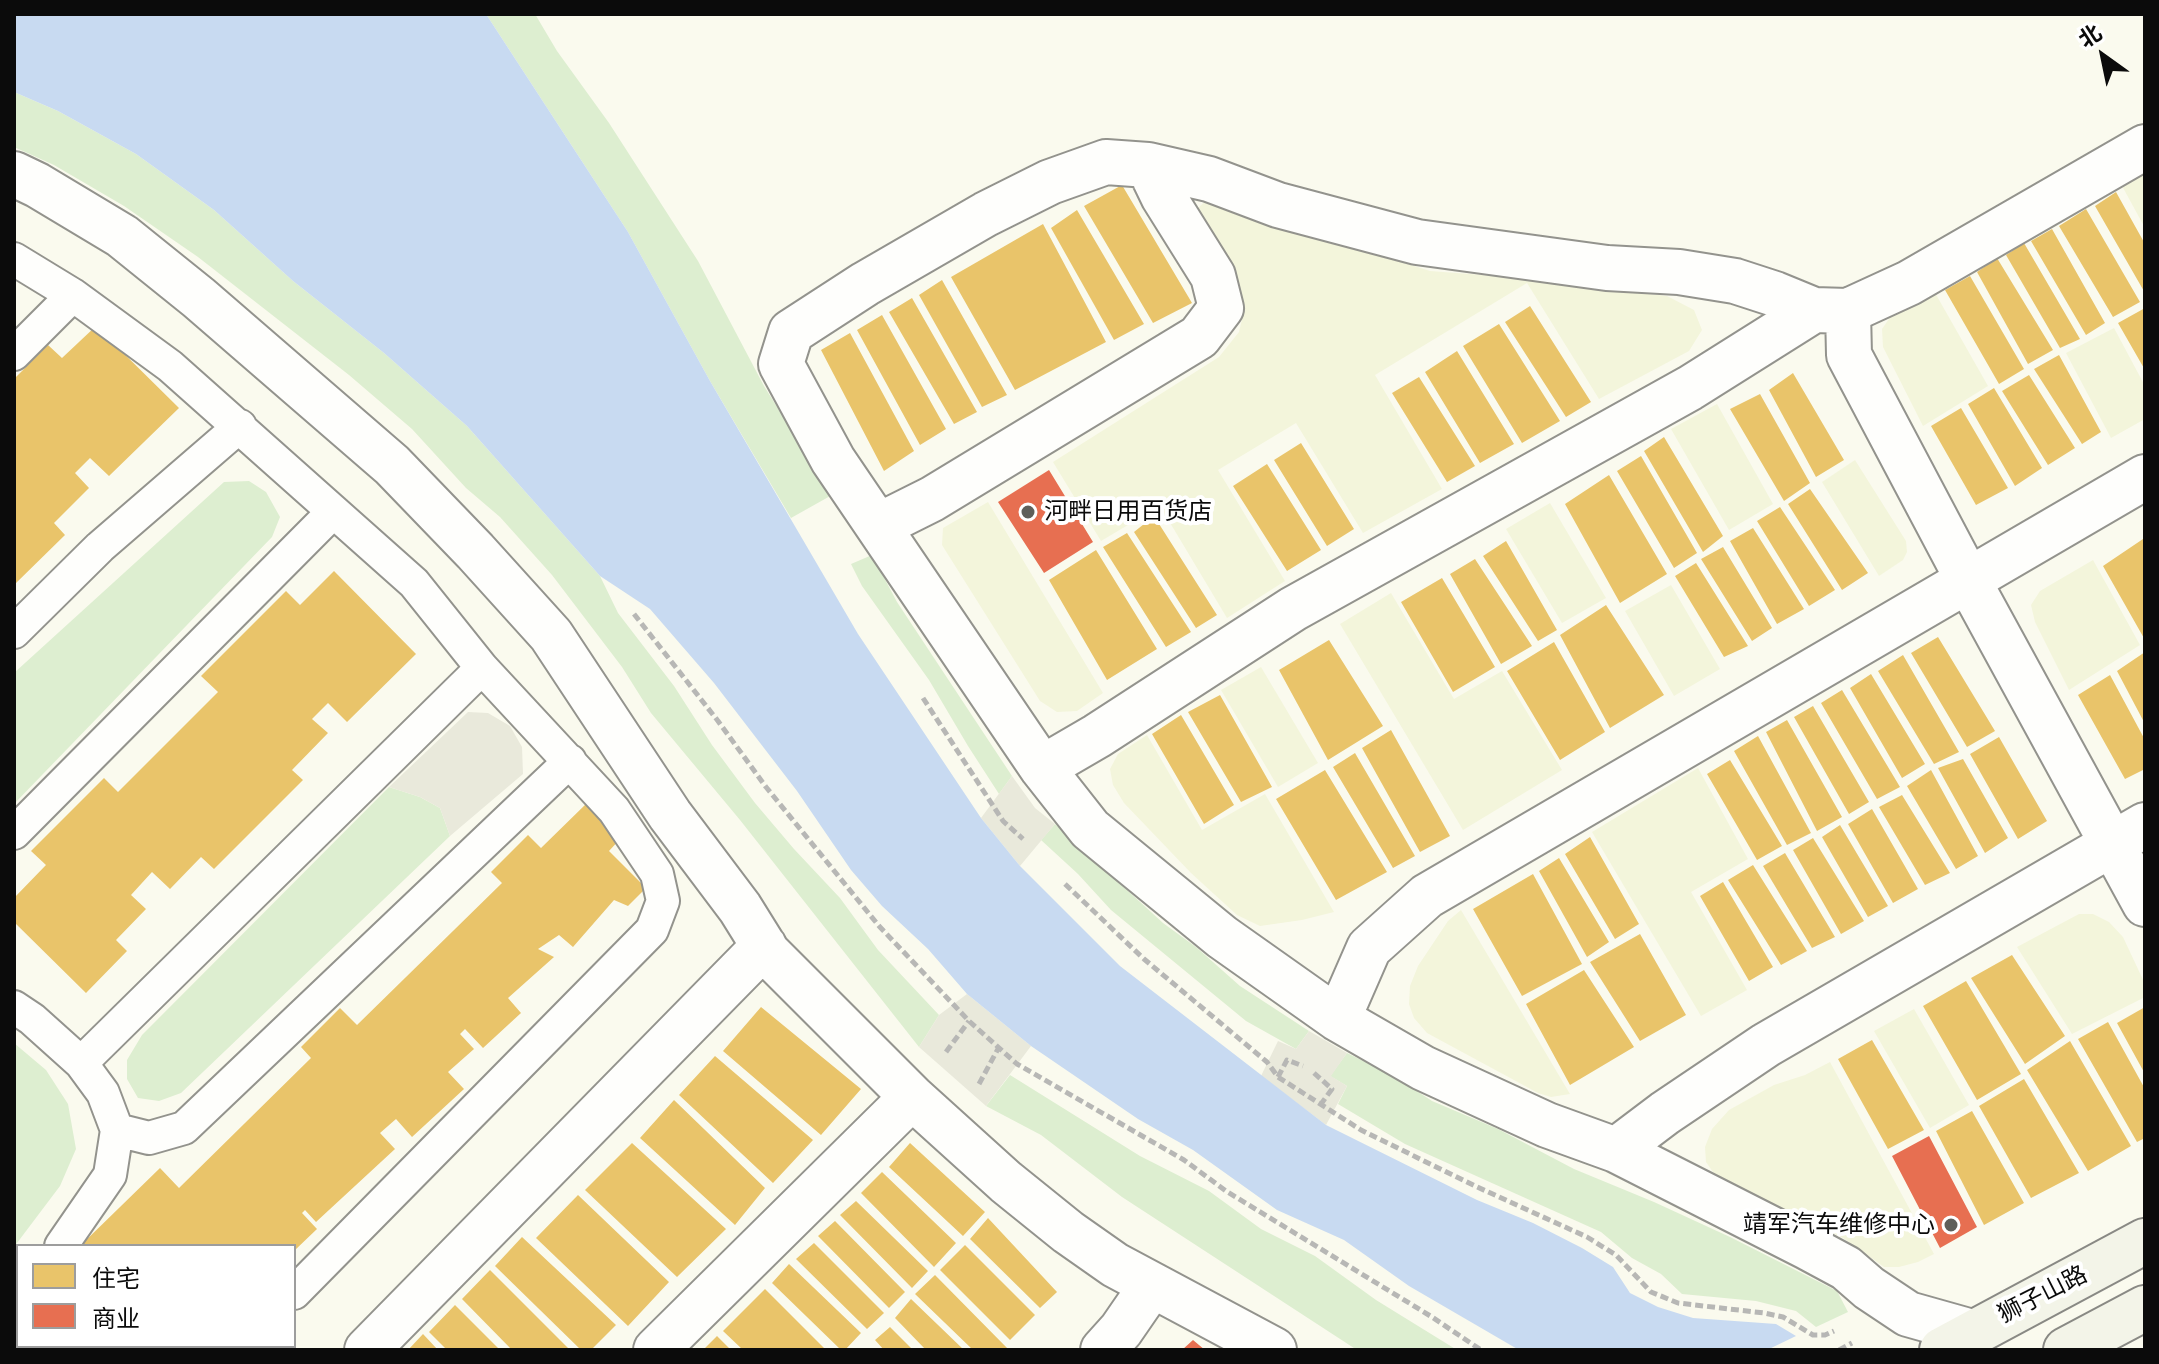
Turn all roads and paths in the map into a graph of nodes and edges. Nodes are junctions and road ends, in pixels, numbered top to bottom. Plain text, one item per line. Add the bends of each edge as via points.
1 (2145, 147) edge
2 (1148, 165) junction
3 (14, 174) edge
4 (14, 259) edge
5 (73, 295) junction
6 (1831, 310) junction
7 (14, 354) edge
8 (240, 426) junction
9 (2145, 477) edge
10 (333, 512) junction
11 (878, 526) junction
12 (1968, 580) junction
13 (634, 614) dead end
14 (14, 632) edge
15 (482, 668) junction
16 (570, 761) junction
17 (1042, 768) junction
18 (14, 833) edge
19 (2128, 834) edge
20 (2145, 904) edge
21 (764, 946) junction
22 (14, 1007) edge
23 (1338, 1019) junction
24 (969, 1021) junction
25 (999, 1047) junction
26 (1287, 1060) dead end
27 (81, 1063) junction
28 (1307, 1067) dead end
29 (925, 1080) junction
30 (973, 1095) dead end
31 (1321, 1104) junction
32 (117, 1130) junction
33 (1616, 1150) junction
34 (2145, 1241) edge
35 (62, 1244) edge
36 (1152, 1285) junction
37 (296, 1291) edge
38 (2145, 1308) edge
39 (1825, 1335) dead end
40 (1957, 1341) edge
41 (367, 1350) edge
42 (656, 1350) edge
43 (1103, 1350) edge
44 (1274, 1350) edge
45 (1481, 1350) edge
46 (2066, 1350) edge

1 - 6 street via 1909,283
2 - 6 street via 1417,242 1693,274
2 - 11 street via 1213,276 1221,308 1199,337 932,499
2 - 11 street via 1106,162 1050,182 865,284 791,332 781,364 833,460
3 - 21 street via 122,236 413,486 551,635
4 - 5 lane
5 - 7 lane
5 - 8 lane via 170,366
6 - 12 street via 1849,355
6 - 17 street via 1293,609
8 - 10 lane
8 - 14 lane via 100,547
9 - 12 street
10 - 15 lane via 414,583
10 - 18 lane
11 - 17 street
12 - 19 street
12 - 23 street via 1427,896 1369,948
13 - 24 path via 839,879
15 - 16 lane
15 - 27 lane
16 - 32 lane via 184,1128 149,1138
16 - 37 lane via 614,810 657,874 663,901 652,930
17 - 23 street via 1090,829 1222,937
19 - 20 street
19 - 33 street via 1766,1045
21 - 29 street via 792,979
21 - 41 street
22 - 27 lane
23 - 33 street via 1423,1068
24 - 25 path
24 - 29 path
25 - 30 path
25 - 45 path via 1017,1064 1184,1160
26 - 31 path via 1278,1077
27 - 32 lane via 103,1093
28 - 31 path via 1332,1089
29 - 36 street via 1006,1182 1068,1232
29 - 42 street
31 - 39 path via 1407,1154 1587,1237 1616,1255 1651,1292 1678,1303 1783,1317 1813,1335
32 - 35 lane via 110,1175
33 - 40 street via 1846,1268 1908,1314
34 - 40 main road, 狮子山路
36 - 43 street
36 - 44 street
38 - 46 main road

